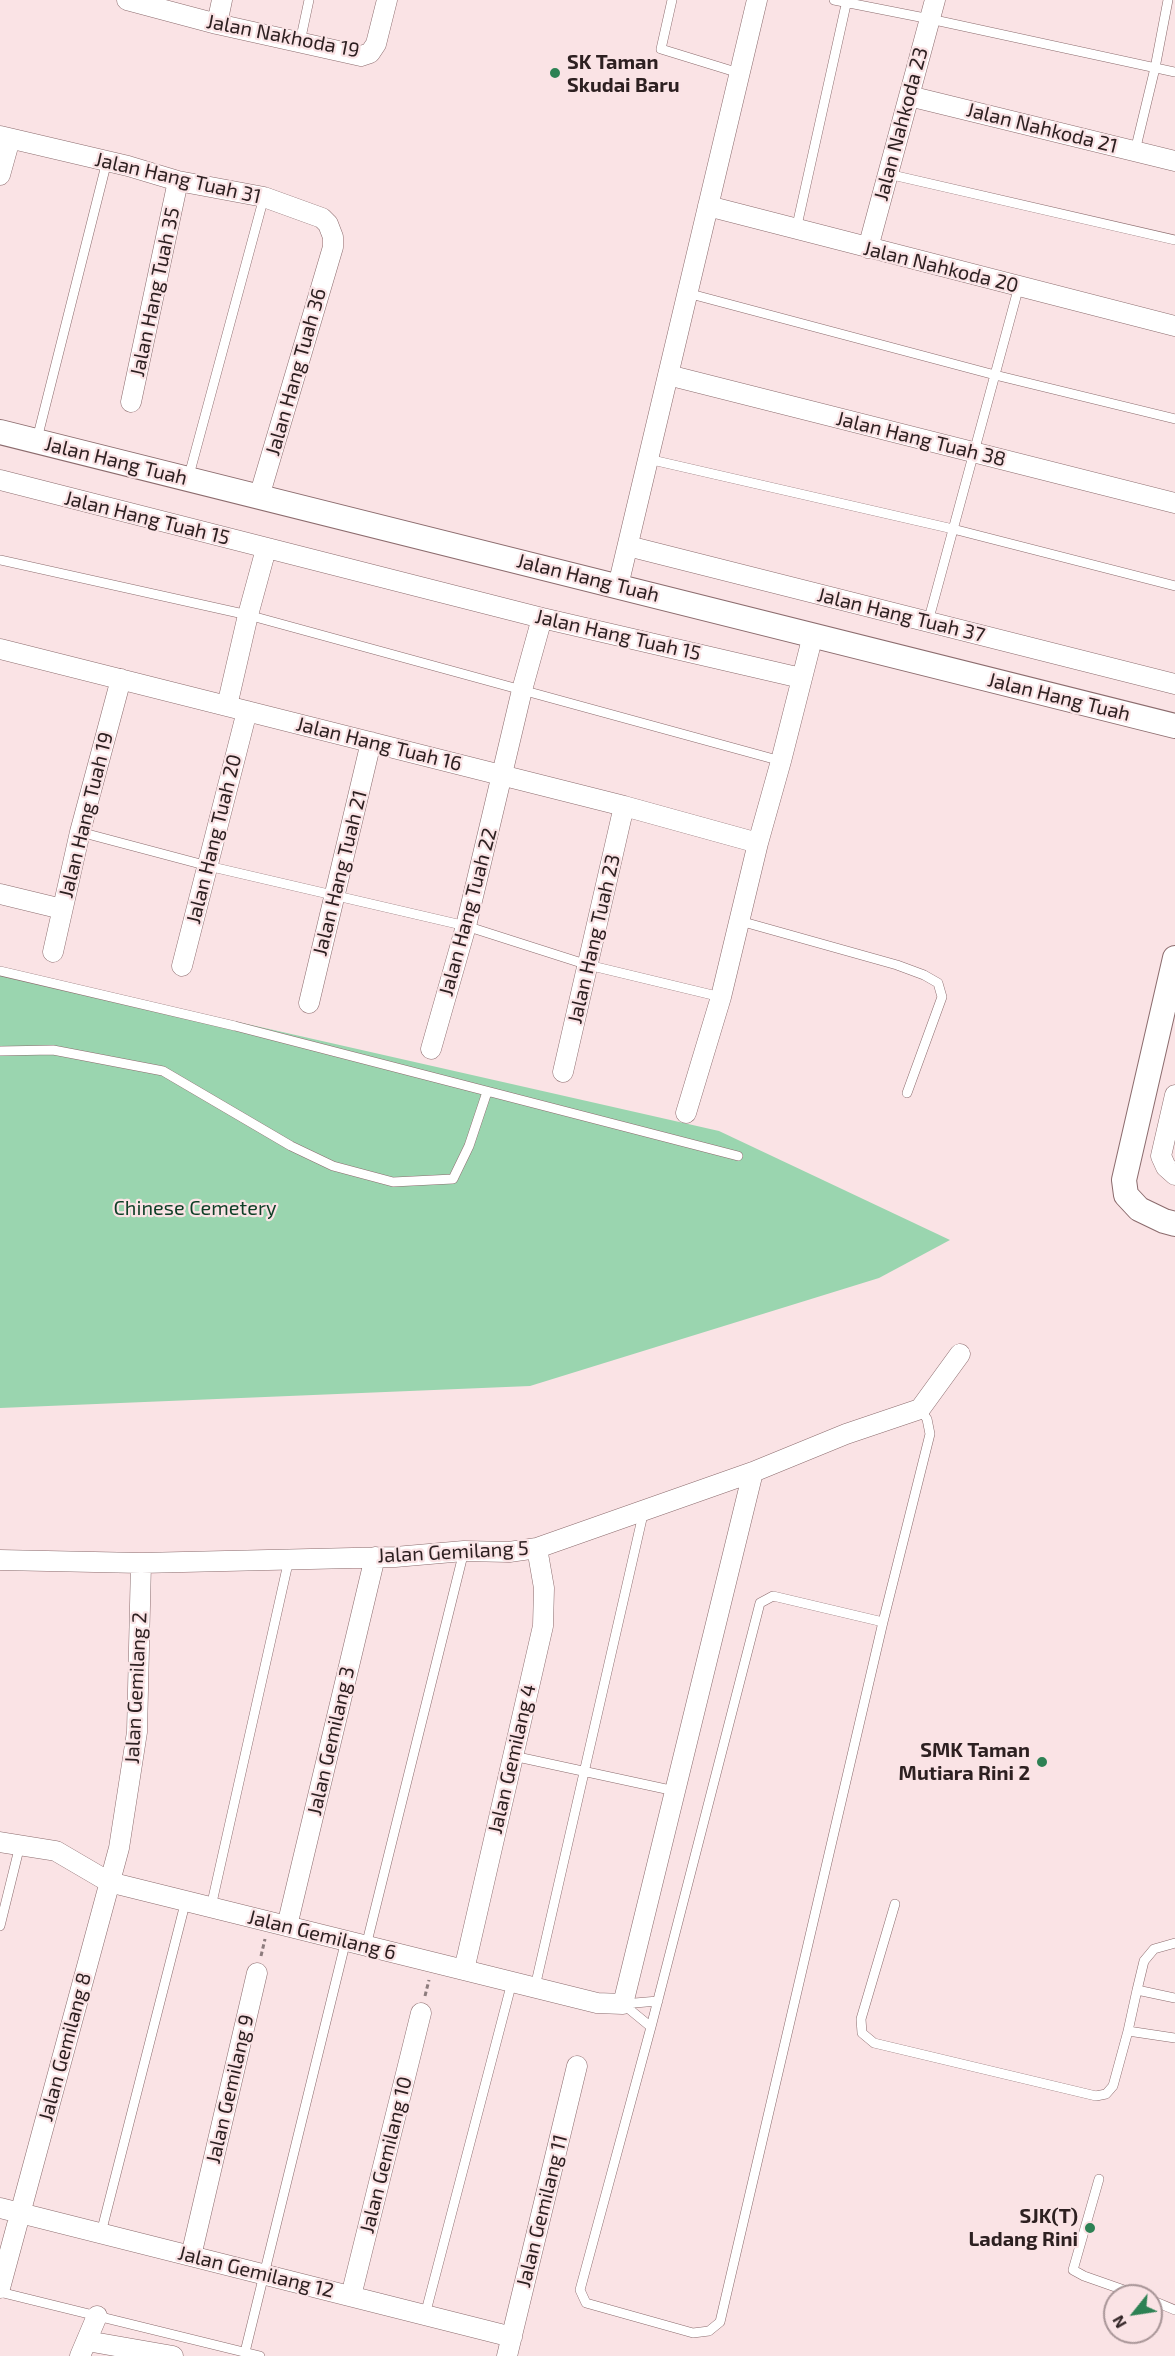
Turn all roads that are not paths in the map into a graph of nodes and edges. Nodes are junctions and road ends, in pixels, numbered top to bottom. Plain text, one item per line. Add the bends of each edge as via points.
1 (131, 0) edge
2 (222, 0) edge
3 (309, 0) edge
4 (387, 0) edge
5 (672, 0) edge
6 (757, 0) edge
7 (834, 0) edge
8 (1168, 0) edge
9 (847, 2) edge
10 (932, 9) edge
11 (216, 24) junction
12 (300, 42) junction
13 (1155, 68) junction
14 (1175, 72) edge
15 (739, 73) junction
16 (909, 96) junction
17 (5, 138) edge
18 (1135, 151) junction
19 (1175, 160) edge
20 (107, 161) junction
21 (888, 174) junction
22 (0, 175) edge
23 (178, 181) junction
24 (264, 197) junction
25 (708, 206) junction
26 (796, 230) junction
27 (1175, 240) edge
28 (333, 247) joint
29 (868, 248) junction
30 (1019, 286) junction
31 (687, 293) junction
32 (1175, 326) edge
33 (668, 375) junction
34 (995, 375) junction
35 (131, 402) dead end
36 (1175, 419) edge
37 (0, 432) edge
38 (36, 441) junction
39 (974, 453) junction
40 (648, 459) junction
41 (188, 479) junction
42 (0, 480) edge
43 (259, 497) junction
44 (1175, 503) edge
45 (953, 529) junction
46 (628, 546) junction
47 (266, 549) junction
48 (0, 560) edge
49 (618, 586) junction
50 (1175, 586) edge
51 (248, 615) junction
52 (542, 618) junction
53 (928, 622) junction
54 (813, 635) junction
55 (0, 649) edge
56 (801, 678) junction
57 (121, 680) junction
58 (1175, 684) edge
59 (522, 690) junction
60 (227, 706) junction
61 (247, 711) junction
62 (1175, 726) edge
63 (372, 742) junction
64 (781, 761) junction
65 (503, 775) junction
66 (624, 806) junction
67 (80, 832) junction
68 (758, 843) junction
69 (208, 866) junction
70 (0, 894) edge
71 (334, 896) junction
72 (62, 909) junction
73 (740, 921) junction
74 (466, 926) junction
75 (53, 952) dead end
76 (1175, 957) edge
77 (588, 965) junction
78 (182, 966) dead end
79 (0, 971) edge
80 (721, 997) junction
81 (309, 1003) dead end
82 (431, 1049) dead end
83 (0, 1051) edge
84 (563, 1072) dead end
85 (487, 1092) junction
86 (907, 1093) dead end
87 (1175, 1095) edge
88 (686, 1113) dead end
89 (738, 1156) dead end
90 (1175, 1175) edge
91 (1175, 1224) edge
92 (960, 1354) dead end
93 (920, 1409) junction
94 (753, 1472) junction
95 (644, 1509) junction
96 (537, 1548) junction
97 (464, 1551) junction
98 (375, 1557) junction
99 (289, 1559) junction
100 (0, 1560) edge
101 (141, 1563) junction
102 (883, 1622) junction
103 (513, 1756) junction
104 (585, 1770) junction
105 (675, 1791) junction
106 (0, 1842) edge
107 (20, 1845) junction
108 (109, 1882) junction
109 (186, 1900) junction
110 (895, 1904) dead end
111 (211, 1907) junction
112 (278, 1923) junction
113 (0, 1926) edge
114 (346, 1940) junction
115 (1175, 1942) edge
116 (366, 1946) junction
117 (464, 1970) junction
118 (257, 1973) road end
119 (512, 1982) junction
120 (535, 1987) junction
121 (1137, 1990) junction
122 (1175, 1998) edge
123 (658, 2001) junction
124 (623, 2004) junction
125 (421, 2013) road end
126 (651, 2027) junction
127 (1128, 2031) junction
128 (1175, 2038) edge
129 (578, 2066) dead end
130 (1099, 2179) dead end
131 (0, 2208) edge
132 (20, 2213) junction
133 (101, 2233) junction
134 (191, 2256) junction
135 (263, 2274) junction
136 (1107, 2284) edge
137 (0, 2290) edge
138 (351, 2296) junction
139 (425, 2315) junction
140 (97, 2316) junction
141 (512, 2337) junction
142 (84, 2349) edge
143 (245, 2352) junction
144 (173, 2356) edge
145 (260, 2356) edge
146 (507, 2356) edge

1 - 11 street, Jalan Nakhoda 19
2 - 11 street
3 - 12 lane
4 - 12 street, Jalan Nakhoda 19 via 370,53 361,56
5 - 15 lane via 661,49
6 - 15 street
7 - 9 lane
8 - 13 lane
9 - 10 lane
9 - 26 lane
10 - 13 lane
10 - 16 street, Jalan Nahkoda 23
11 - 12 street, Jalan Nakhoda 19
13 - 14 lane
13 - 18 lane
15 - 25 street
16 - 18 street, Jalan Nahkoda 21
16 - 21 street, Jalan Nahkoda 23
17 - 20 street, Jalan Hang Tuah 31
17 - 22 street
18 - 19 street, Jalan Nahkoda 21
20 - 23 street, Jalan Hang Tuah 31
20 - 38 lane
21 - 27 lane
21 - 29 street, Jalan Nahkoda 23
23 - 24 street, Jalan Hang Tuah 31
23 - 35 street, Jalan Hang Tuah 35
24 - 28 street, Jalan Hang Tuah 31 via 322,218 333,237
24 - 41 lane
25 - 26 street, Jalan Nahkoda 20
25 - 31 street
26 - 29 street, Jalan Nahkoda 20
28 - 43 street, Jalan Hang Tuah 36
29 - 30 street, Jalan Nahkoda 20
30 - 32 street, Jalan Nahkoda 20
30 - 34 lane
31 - 33 street
31 - 34 lane
33 - 39 street, Jalan Hang Tuah 38
33 - 40 street
34 - 36 lane
34 - 39 lane
37 - 38 street, Jalan Hang Tuah
38 - 41 street, Jalan Hang Tuah
39 - 44 street, Jalan Hang Tuah 38
39 - 45 lane
40 - 45 lane
40 - 46 street
41 - 43 street, Jalan Hang Tuah
42 - 47 street, Jalan Hang Tuah 15
43 - 49 street, Jalan Hang Tuah
45 - 50 lane
45 - 53 lane
46 - 49 street
46 - 53 street, Jalan Hang Tuah 37
47 - 51 street
47 - 52 street, Jalan Hang Tuah 15
48 - 51 lane
49 - 54 street, Jalan Hang Tuah
51 - 59 lane
51 - 60 street
52 - 56 street, Jalan Hang Tuah 15
52 - 59 street, Jalan Hang Tuah 22
53 - 58 street, Jalan Hang Tuah 37
54 - 56 street
54 - 62 street, Jalan Hang Tuah
55 - 57 street, Jalan Hang Tuah 16
56 - 64 street
57 - 60 street, Jalan Hang Tuah 16
57 - 67 street, Jalan Hang Tuah 19
59 - 64 lane
59 - 65 street, Jalan Hang Tuah 22
60 - 61 street, Jalan Hang Tuah 16
61 - 63 street, Jalan Hang Tuah 16
61 - 69 street, Jalan Hang Tuah 20
63 - 65 street, Jalan Hang Tuah 16
63 - 71 street, Jalan Hang Tuah 21
64 - 68 street
65 - 66 street, Jalan Hang Tuah 16
65 - 74 street, Jalan Hang Tuah 22
66 - 68 street, Jalan Hang Tuah 16
66 - 77 street, Jalan Hang Tuah 23
67 - 69 lane
67 - 72 street, Jalan Hang Tuah 19
68 - 73 street
69 - 71 lane
69 - 78 street, Jalan Hang Tuah 20
70 - 72 street
71 - 74 lane
71 - 81 street, Jalan Hang Tuah 21
72 - 75 street, Jalan Hang Tuah 19
73 - 80 street
73 - 86 lane via 897,965 938,983 942,997
74 - 77 lane
74 - 82 street, Jalan Hang Tuah 22
76 - 91 street via 1124,1180 1126,1196 1139,1209
77 - 80 lane
77 - 84 street, Jalan Hang Tuah 23
79 - 85 lane via 235,1026
80 - 88 street
83 - 85 lane via 53,1050 163,1071 291,1146 333,1166 393,1182 453,1179
85 - 89 lane
87 - 90 street via 1161,1156
92 - 93 street
93 - 94 street, Jalan Gemilang 5
93 - 102 lane via 930,1434
94 - 95 street, Jalan Gemilang 5
94 - 105 street
95 - 96 street, Jalan Gemilang 5
95 - 104 lane
96 - 97 street, Jalan Gemilang 5
96 - 103 street, Jalan Gemilang 4 via 544,1587 543,1626
97 - 98 street, Jalan Gemilang 5
97 - 116 lane
98 - 99 street, Jalan Gemilang 5
98 - 112 street, Jalan Gemilang 3
99 - 101 street, Jalan Gemilang 5
99 - 111 lane
100 - 101 street, Jalan Gemilang 5
101 - 108 street, Jalan Gemilang 2 via 137,1732 119,1848
102 - 123 lane via 773,1596 760,1603
102 - 126 lane via 720,2322 709,2331 693,2333 586,2303 580,2290
103 - 104 lane
103 - 117 street, Jalan Gemilang 4
104 - 105 lane
104 - 120 lane
105 - 124 street
106 - 107 street, Jalan Gemilang 6
107 - 108 street, Jalan Gemilang 6 via 56,1851
107 - 113 lane
108 - 109 street, Jalan Gemilang 6
108 - 132 street, Jalan Gemilang 8
109 - 111 street, Jalan Gemilang 6
109 - 133 lane
110 - 127 lane via 861,2019 862,2033 874,2043 1096,2096 1106,2094 1113,2086
111 - 112 street, Jalan Gemilang 6
112 - 114 street, Jalan Gemilang 6
114 - 116 street, Jalan Gemilang 6
114 - 135 lane
115 - 121 lane via 1154,1949 1144,1961
116 - 117 street, Jalan Gemilang 6
117 - 119 street, Jalan Gemilang 6
118 - 134 street, Jalan Gemilang 9
119 - 120 street, Jalan Gemilang 6
119 - 139 lane
120 - 124 street, Jalan Gemilang 6 via 597,2003
121 - 122 lane
121 - 127 lane
123 - 124 lane
123 - 126 lane
124 - 126 lane
125 - 138 street, Jalan Gemilang 10
127 - 128 lane
129 - 141 street, Jalan Gemilang 11
130 - 136 lane via 1073,2270
131 - 132 street, Jalan Gemilang 12
132 - 133 street, Jalan Gemilang 12
132 - 137 street, Jalan Gemilang 8
133 - 134 street, Jalan Gemilang 12
134 - 135 street, Jalan Gemilang 12
135 - 138 street, Jalan Gemilang 12
135 - 143 lane
137 - 140 lane
138 - 139 street, Jalan Gemilang 12
139 - 141 street, Jalan Gemilang 12
140 - 142 street
140 - 143 lane
141 - 146 street, Jalan Gemilang 11
142 - 144 street
143 - 145 lane

